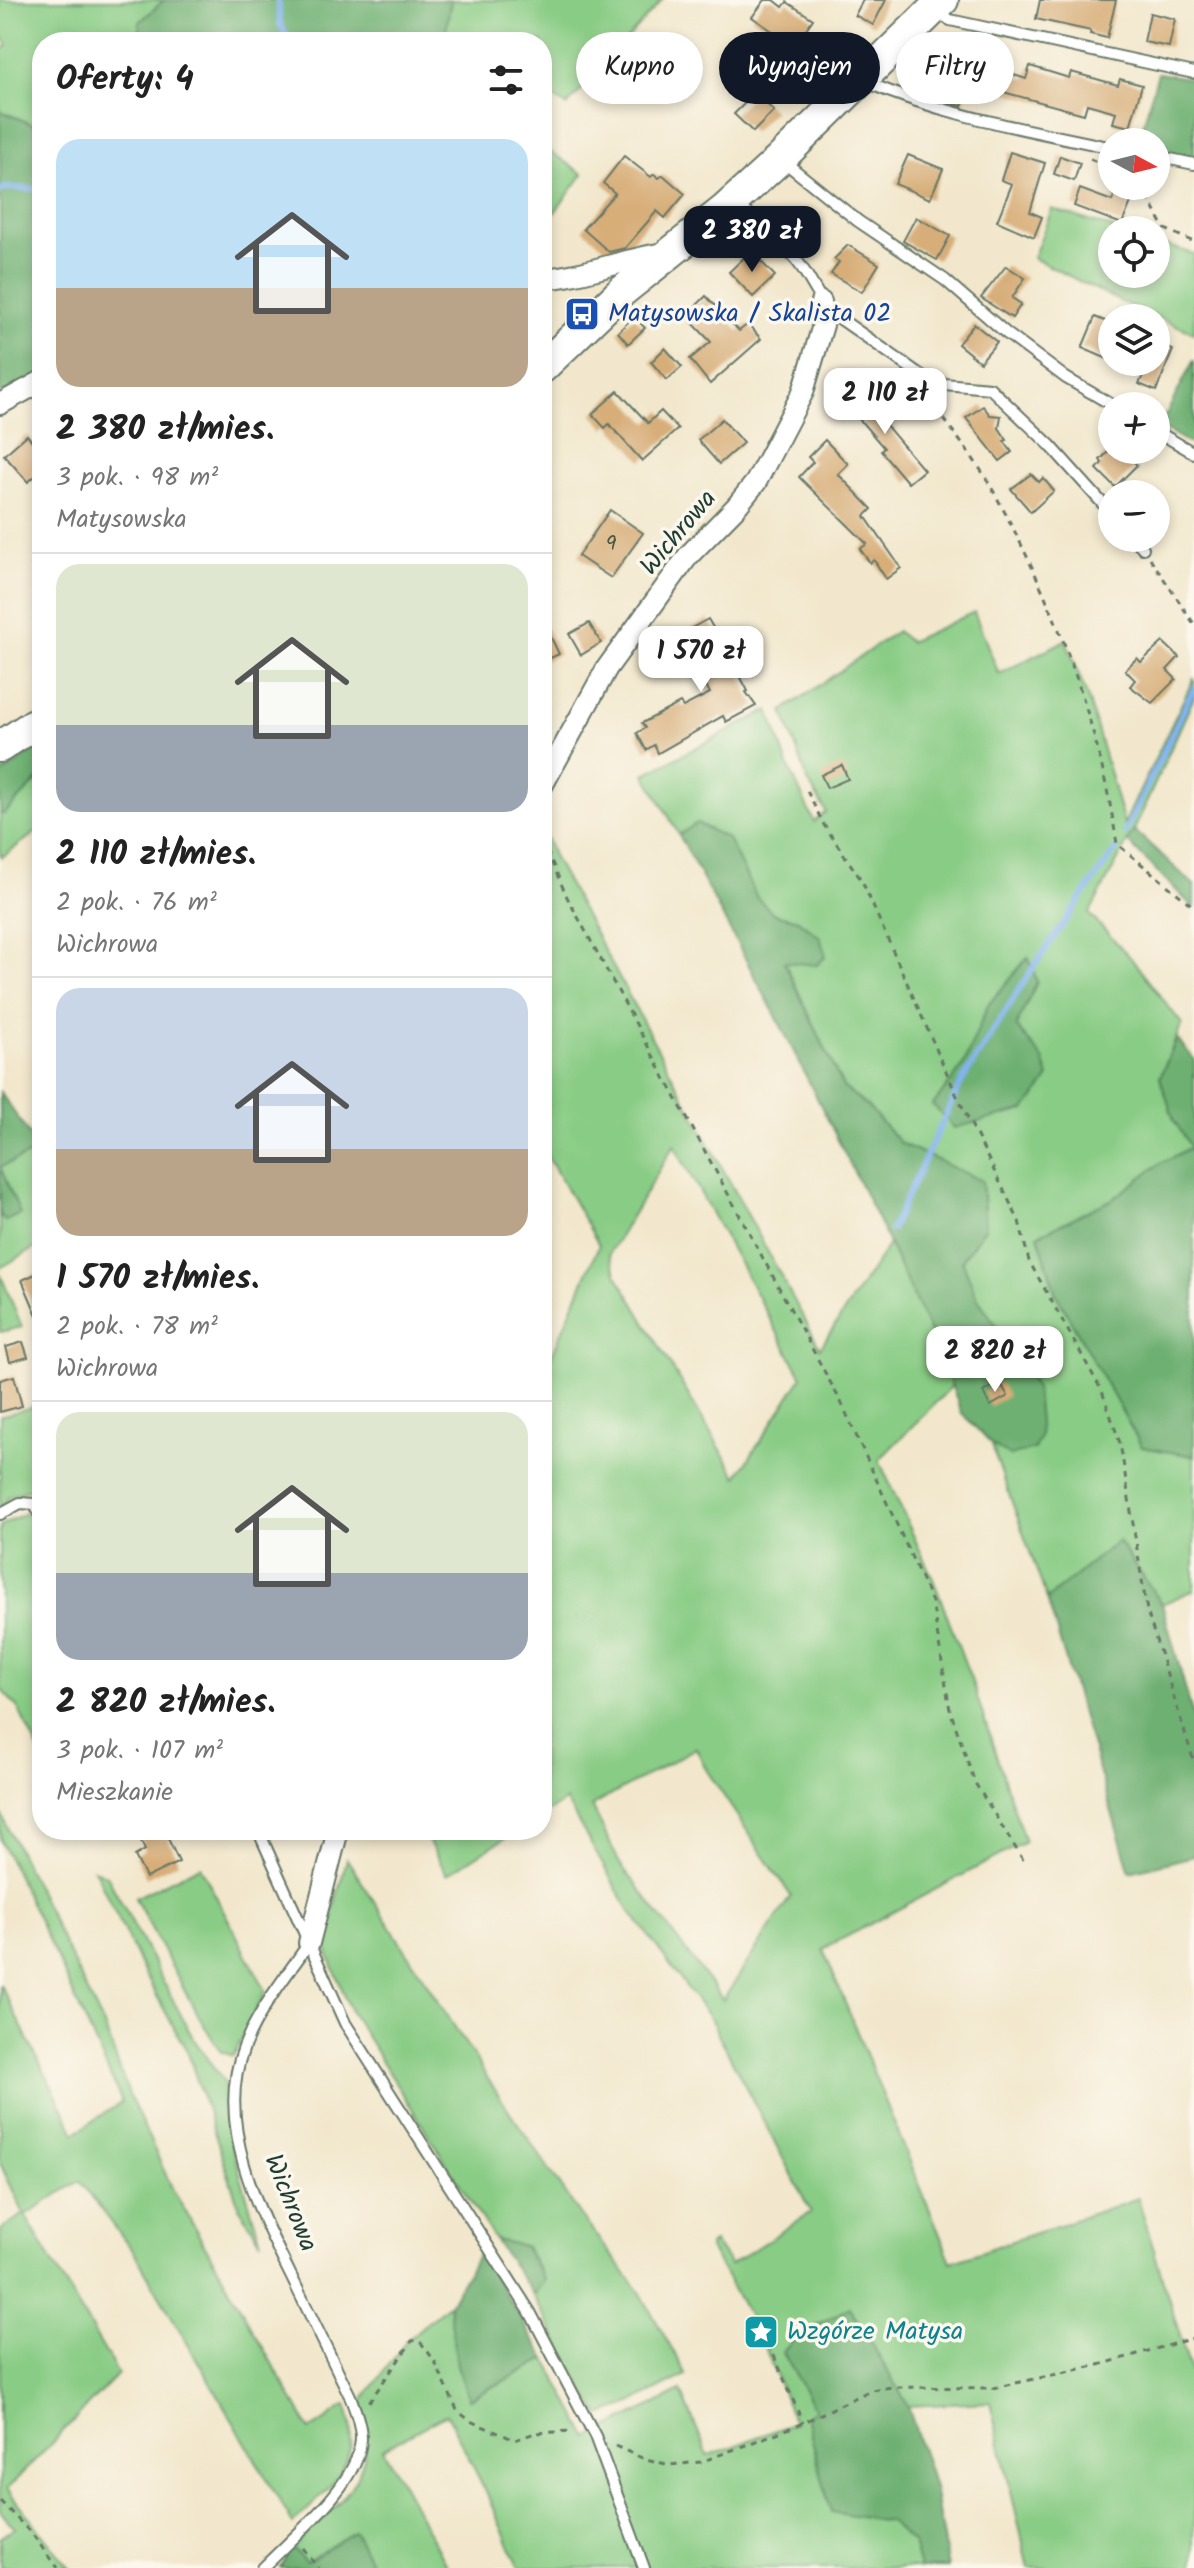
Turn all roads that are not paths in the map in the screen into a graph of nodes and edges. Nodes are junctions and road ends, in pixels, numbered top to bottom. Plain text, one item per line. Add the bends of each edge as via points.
1 (938, 5) edge
2 (880, 61) edge
3 (1194, 73) edge
4 (880, 88) edge
5 (836, 104) edge
6 (1098, 145) edge
7 (780, 159) junction
8 (1170, 159) edge
9 (1194, 164) edge
10 (729, 206) junction
11 (670, 252) junction
12 (552, 278) edge
13 (821, 302) junction
14 (552, 358) edge
15 (32, 386) edge
16 (1098, 397) edge
17 (0, 404) edge
18 (1170, 439) edge
19 (1194, 453) edge
20 (1098, 498) edge
21 (32, 726) edge
22 (0, 747) edge
23 (552, 768) edge
24 (32, 1504) edge
25 (0, 1514) edge
26 (263, 1840) edge
27 (335, 1840) edge
28 (309, 1943) junction
29 (263, 2568) edge
30 (644, 2568) edge

1 - 2 street
1 - 3 lane via 950,20
4 - 6 lane via 953,113
5 - 7 street
7 - 10 street
7 - 16 lane via 945,280 1066,378
8 - 9 lane
10 - 11 street
10 - 13 lane via 759,223 796,259
11 - 12 street
11 - 14 street
13 - 20 lane via 932,383 990,388
13 - 23 street, Wichrowa via 823,325 803,392 756,482 688,556 607,668
15 - 17 street
18 - 19 lane
21 - 22 street
24 - 25 lane via 20,1503
26 - 28 lane
27 - 28 street, Wichrowa
28 - 29 lane, Wichrowa via 243,2048 235,2106 258,2209 358,2417 361,2440 348,2477
28 - 30 lane via 345,2023 530,2312 595,2436

